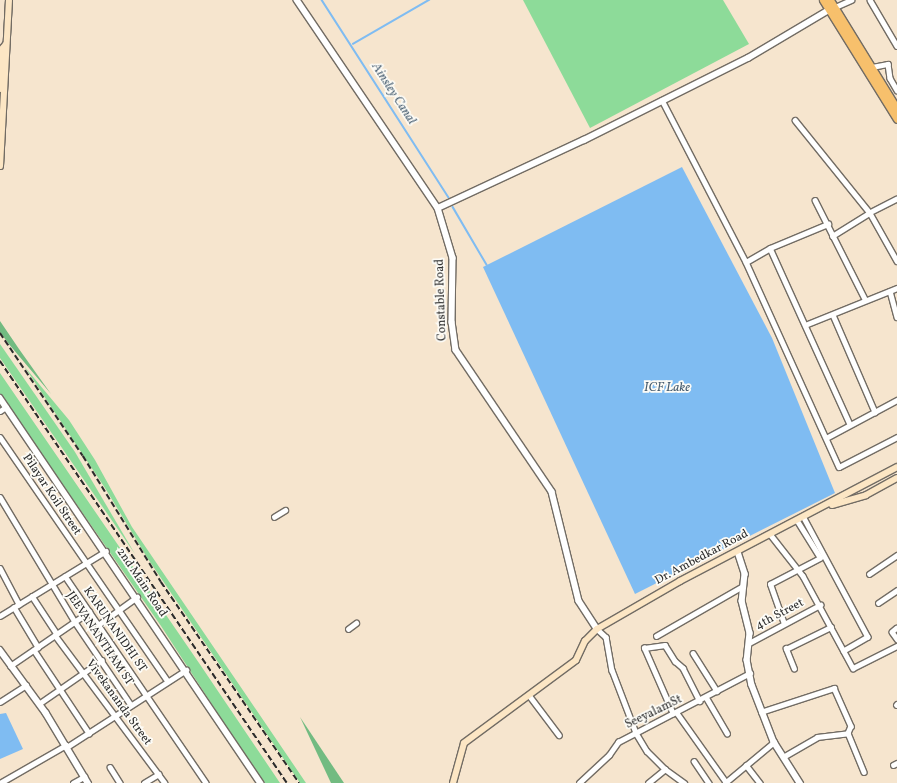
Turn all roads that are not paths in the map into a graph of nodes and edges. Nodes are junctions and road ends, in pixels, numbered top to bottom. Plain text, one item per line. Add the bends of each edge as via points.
1 (9, 0) edge
2 (297, 0) edge
3 (823, 0) edge
4 (830, 0) edge
5 (851, 0) edge
6 (870, 0) edge
7 (832, 9) junction
8 (6, 44) junction
9 (897, 46) edge
10 (872, 67) junction
11 (0, 89) edge
12 (897, 90) edge
13 (662, 100) junction
14 (897, 109) edge
15 (897, 119) edge
16 (795, 120) dead end
17 (1, 152) edge
18 (0, 166) edge
19 (897, 199) edge
20 (815, 200) dead end
21 (438, 208) junction
22 (870, 213) junction
23 (828, 224) junction
24 (834, 236) junction
25 (770, 248) junction
26 (897, 261) edge
27 (746, 262) junction
28 (897, 288) edge
29 (890, 291) junction
30 (865, 299) junction
31 (833, 315) junction
32 (897, 316) edge
33 (805, 325) junction
34 (0, 398) edge
35 (897, 400) edge
36 (6, 407) junction
37 (0, 411) edge
38 (875, 412) junction
39 (850, 424) junction
40 (897, 436) edge
41 (0, 437) edge
42 (826, 438) junction
43 (897, 467) edge
44 (896, 481) edge
45 (0, 498) edge
46 (818, 509) junction
47 (285, 510) dead end
48 (804, 516) junction
49 (274, 517) dead end
50 (797, 521) junction
51 (770, 534) junction
52 (106, 551) junction
53 (738, 552) junction
54 (897, 555) edge
55 (86, 564) junction
56 (0, 568) edge
57 (798, 570) junction
58 (869, 574) dead end
59 (65, 576) junction
60 (51, 585) junction
61 (743, 586) junction
62 (897, 590) edge
63 (32, 596) junction
64 (137, 597) junction
65 (878, 603) dead end
66 (19, 604) junction
67 (820, 605) junction
68 (14, 607) junction
69 (118, 610) junction
70 (89, 612) junction
71 (0, 616) edge
72 (74, 622) junction
73 (356, 623) dead end
74 (784, 624) junction
75 (98, 625) junction
76 (831, 627) junction
77 (897, 628) edge
78 (348, 629) dead end
79 (597, 629) junction
80 (56, 635) junction
81 (656, 636) dead end
82 (897, 639) edge
83 (749, 643) junction
84 (897, 646) edge
85 (36, 648) junction
86 (0, 650) edge
87 (844, 651) junction
88 (693, 653) dead end
89 (2, 658) edge
90 (102, 660) junction
91 (10, 666) junction
92 (794, 669) dead end
93 (186, 670) junction
94 (83, 673) junction
95 (750, 673) junction
96 (168, 681) junction
97 (26, 685) junction
98 (61, 688) junction
99 (717, 691) junction
100 (147, 695) junction
101 (529, 695) junction
102 (706, 697) junction
103 (700, 701) junction
104 (0, 702) edge
105 (40, 703) junction
106 (131, 704) junction
107 (762, 712) junction
108 (675, 714) junction
109 (113, 716) junction
110 (89, 733) junction
111 (636, 733) junction
112 (727, 733) dead end
113 (848, 733) junction
114 (559, 735) dead end
115 (774, 742) junction
116 (66, 746) junction
117 (783, 757) junction
118 (694, 761) dead end
119 (746, 765) junction
120 (110, 767) dead end
121 (665, 769) junction
122 (864, 772) dead end
123 (159, 774) junction
124 (84, 777) junction
125 (725, 782) edge
126 (0, 783) edge
127 (73, 783) edge
128 (88, 783) edge
129 (120, 783) edge
130 (144, 783) edge
131 (164, 783) edge
132 (206, 783) edge
133 (261, 783) edge
134 (453, 783) edge
135 (579, 783) edge
136 (648, 783) edge
137 (684, 783) edge
138 (710, 783) edge
139 (760, 783) edge
140 (800, 783) edge

1 - 8 main road
2 - 21 street, Constable Road
3 - 7 main road
4 - 7 main road
5 - 7 street
6 - 9 street
7 - 10 main road
7 - 13 street via 748,58
7 - 15 main road
8 - 11 main road via 3,48
8 - 17 main road via 7,68
10 - 12 street via 888,64 890,78
10 - 14 main road
13 - 21 street via 564,150
13 - 27 street
16 - 22 street
17 - 18 main road
19 - 22 street
20 - 23 street
21 - 79 street, Constable Road via 453,258 452,322 456,350 552,492 579,601
22 - 24 street
22 - 26 street
23 - 24 street
23 - 25 street
24 - 30 street
25 - 27 street
25 - 33 street
27 - 42 street
28 - 29 street
29 - 30 street
29 - 32 street
30 - 31 street via 861,304
31 - 33 street
31 - 38 street
33 - 39 street
34 - 36 street, 2nd Main Road
35 - 38 street
36 - 37 street
36 - 52 street, 2nd Main Road
38 - 39 street
39 - 42 street
40 - 42 street via 839,467
41 - 55 street, Pilayar Koil Street
43 - 46 main road, Dr. Ambedkar Road
44 - 46 main road, Dr. Ambedkar Road via 866,495
45 - 60 street, JEEVANANTHAM ST
46 - 48 main road, Dr. Ambedkar Road
47 - 49 street
48 - 50 main road, Dr. Ambedkar Road
48 - 87 street via 868,637
50 - 51 main road, Dr. Ambedkar Road
50 - 57 street via 820,558
51 - 53 main road, Dr. Ambedkar Road
51 - 57 street
52 - 55 street
52 - 64 street, 2nd Main Road
53 - 61 street via 745,574
53 - 79 main road, Dr. Ambedkar Road via 680,581
54 - 58 street
55 - 59 street
55 - 69 street, Pilayar Koil Street
56 - 66 street
57 - 67 street
57 - 74 street via 770,584
59 - 60 street
59 - 70 street, KARUNANIDHI ST
60 - 63 street
60 - 72 street, JEEVANANTHAM ST
61 - 81 street
61 - 83 street via 742,601 750,634
62 - 65 street
63 - 66 street
63 - 80 street, Vivekananda Street
64 - 69 street
64 - 93 street, 2nd Main Road
66 - 68 street
67 - 74 street, 4th Street
67 - 76 street
68 - 71 street
68 - 85 street
69 - 75 street
69 - 96 street, Pilayar Koil Street
70 - 72 street
70 - 75 street, KARUNANIDHI ST
72 - 80 street
72 - 90 street, JEEVANANTHAM ST
73 - 78 street
74 - 83 street, 4th Street
75 - 100 street, KARUNANIDHI ST
76 - 87 street
76 - 92 street via 786,649
77 - 82 street via 892,632
79 - 101 main road, Dr. Ambedkar Road via 585,641 576,660
79 - 111 street via 606,637 612,670
80 - 85 street
80 - 94 street, Vivekananda Street
83 - 95 street via 747,660
84 - 87 street via 853,668
85 - 91 street
85 - 98 street
86 - 89 street
88 - 99 street
89 - 91 street
90 - 94 street
90 - 106 street, JEEVANANTHAM ST
91 - 97 street
93 - 96 street
93 - 133 street, 2nd Main Road
94 - 98 street
94 - 109 street, Vivekananda Street
95 - 99 street, SeeyalamSt
95 - 107 street
96 - 100 street
97 - 104 street
97 - 105 street
98 - 105 street
98 - 110 street
99 - 102 street, SeeyalamSt
100 - 106 street
100 - 132 street, KARUNANIDHI ST
101 - 114 street
101 - 134 main road, Dr. Ambedkar Road via 464,744
102 - 103 street, SeeyalamSt
102 - 112 street
103 - 108 street, SeeyalamSt
103 - 108 street via 683,668 675,661 665,644 644,648
105 - 116 street
106 - 109 street
107 - 113 street via 834,688 851,726
107 - 115 street
108 - 111 street, SeeyalamSt
108 - 125 street
109 - 110 street
109 - 123 street, Vivekananda Street
110 - 116 street
111 - 121 street via 647,751
111 - 135 street, SeeyalamSt via 618,742 609,755
113 - 117 street via 817,737
113 - 122 street
115 - 117 street
115 - 119 street
116 - 124 street
116 - 126 street
117 - 140 street
118 - 138 street
119 - 125 street
119 - 139 street
120 - 129 street
121 - 136 street
121 - 137 street
123 - 130 street
123 - 131 street, Vivekananda Street
124 - 127 street
124 - 128 street

